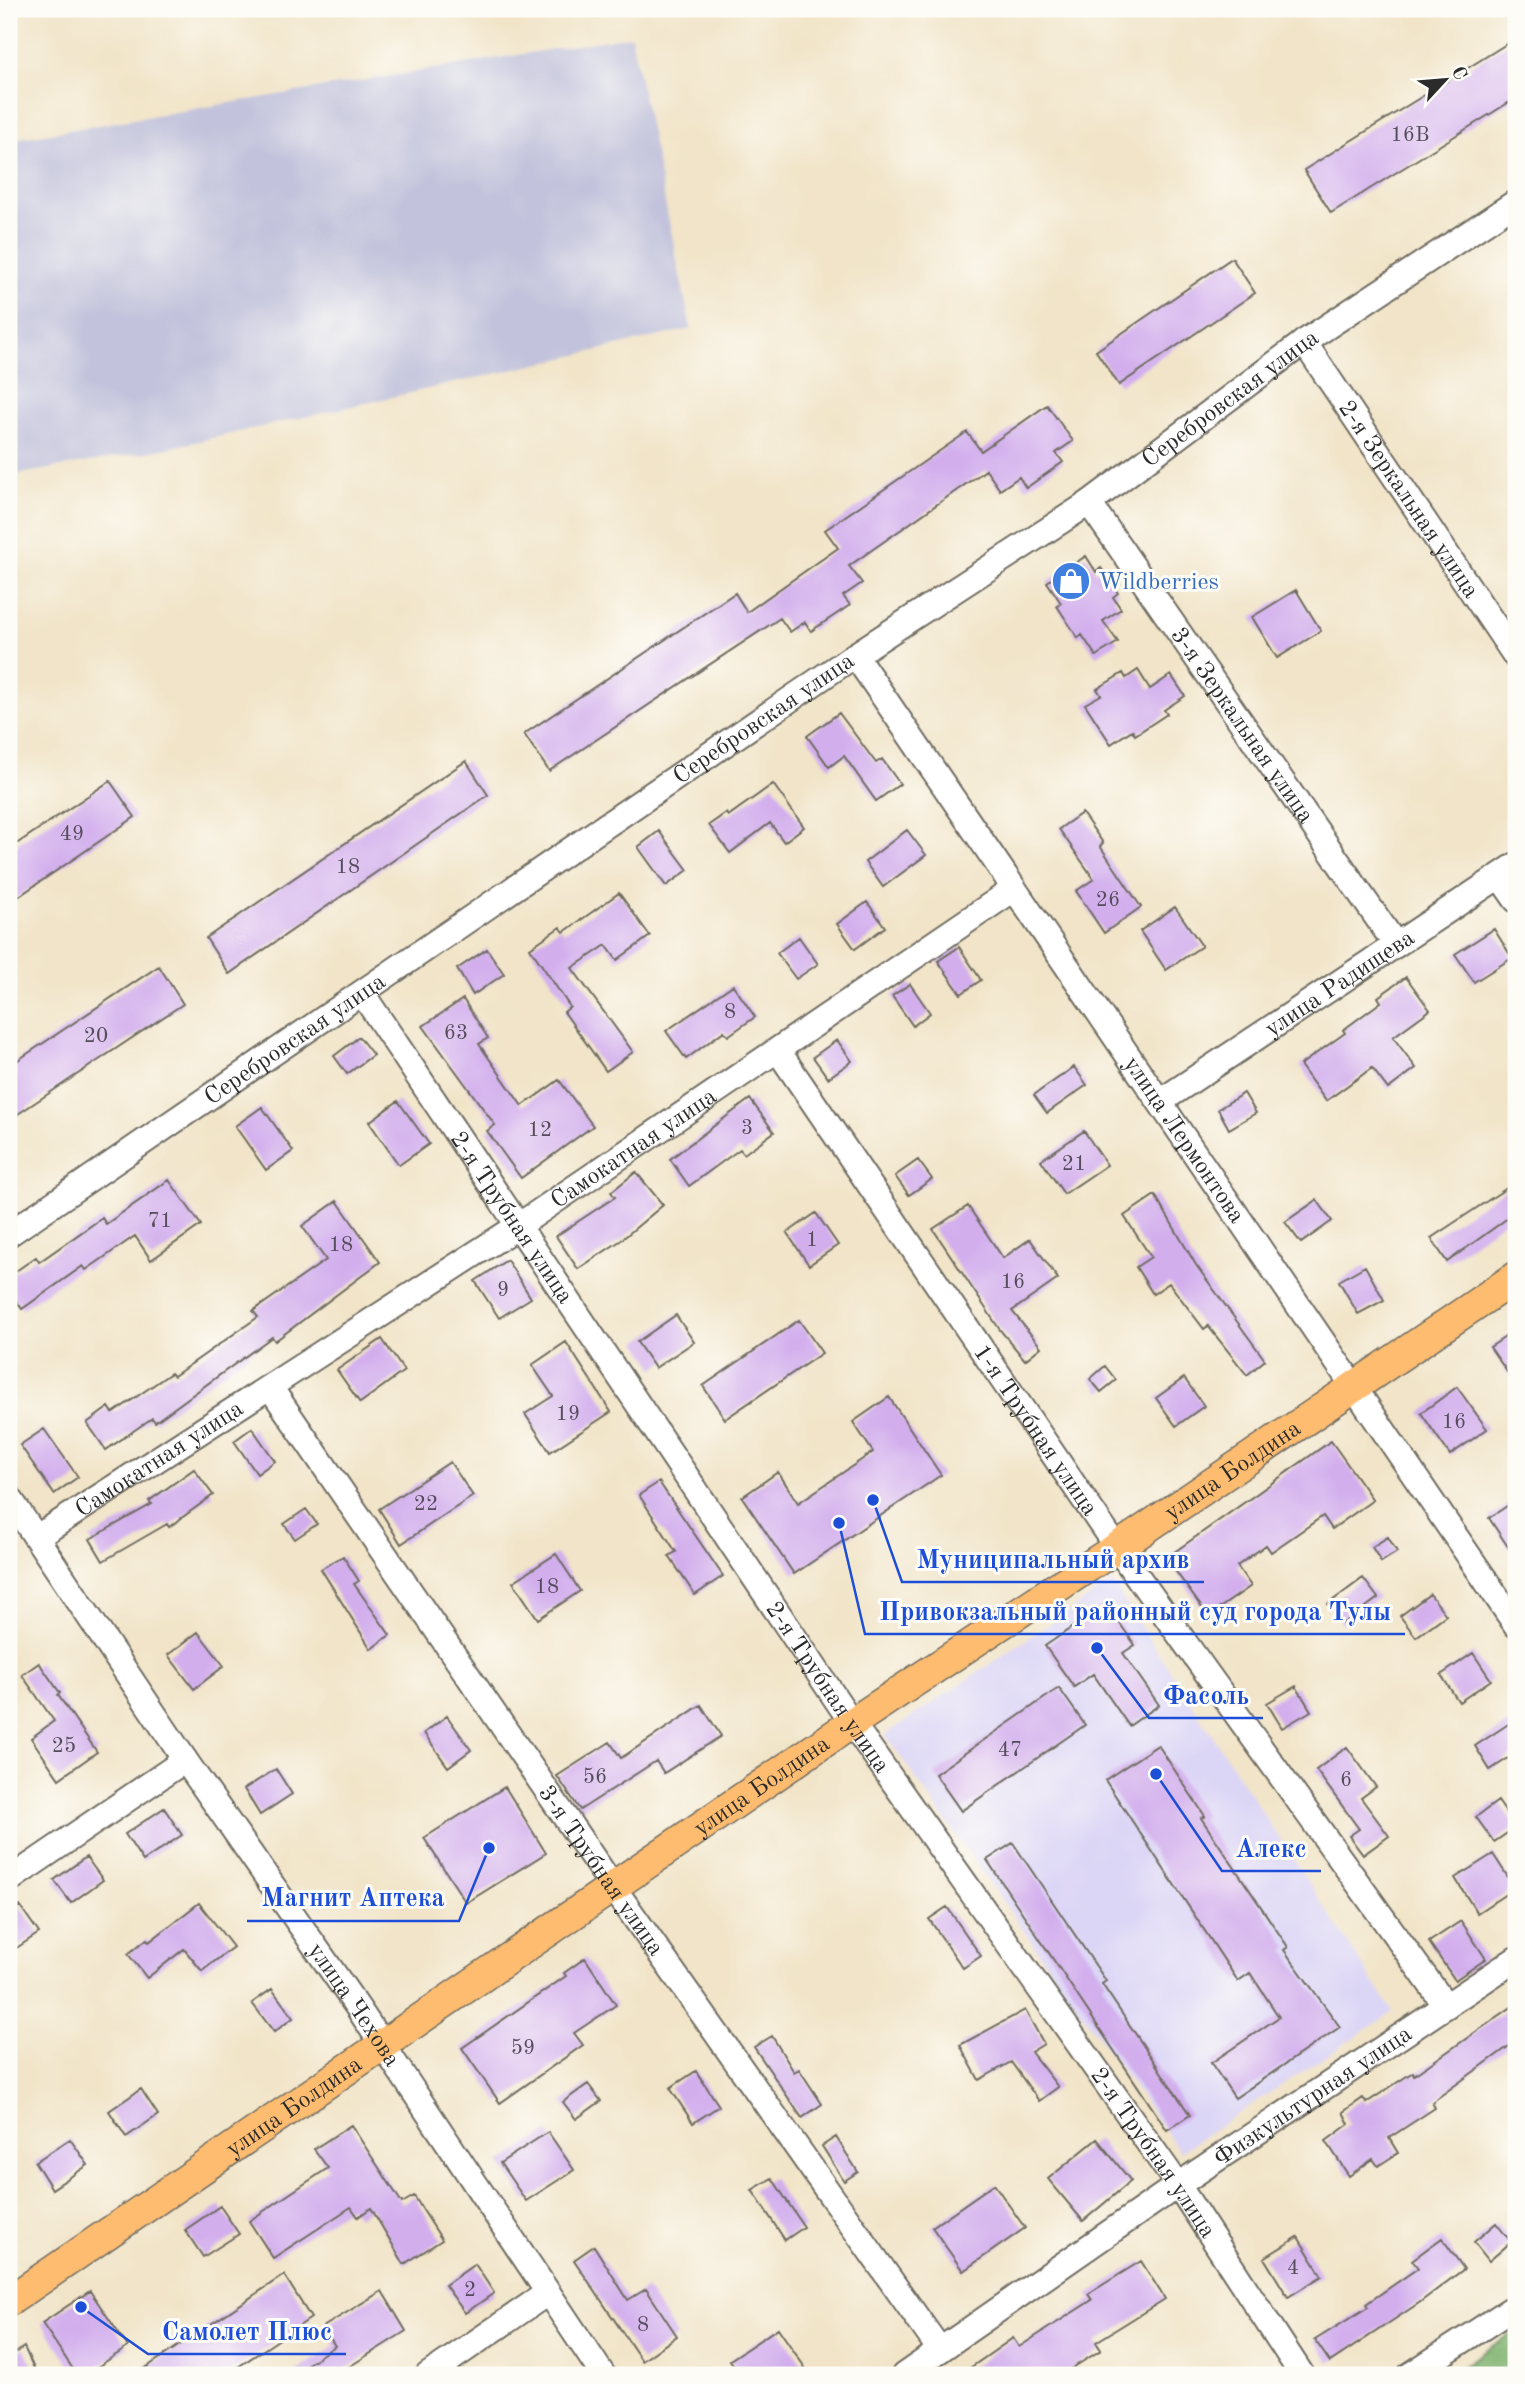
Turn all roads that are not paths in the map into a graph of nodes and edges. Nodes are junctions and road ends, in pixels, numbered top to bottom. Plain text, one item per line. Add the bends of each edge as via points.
1 (1516, 202) edge
2 (1304, 342) junction
3 (1089, 503) junction
4 (855, 656) junction
5 (1516, 657) edge
6 (1508, 871) edge
7 (1014, 890) junction
8 (1516, 900) edge
9 (1396, 945) junction
10 (362, 993) junction
11 (779, 1052) junction
12 (1161, 1101) junction
13 (518, 1226) junction
14 (9, 1234) edge
15 (1516, 1277) edge
16 (1355, 1385) junction
17 (270, 1387) junction
18 (9, 1497) edge
19 (37, 1537) junction
20 (1117, 1548) junction
21 (1516, 1625) edge
22 (852, 1723) junction
23 (185, 1760) junction
24 (9, 1880) edge
25 (613, 1886) junction
26 (1516, 1959) edge
27 (1446, 2006) junction
28 (383, 2047) junction
29 (1178, 2185) junction
30 (547, 2294) junction
31 (9, 2301) edge
32 (1516, 2306) edge
33 (940, 2350) junction
34 (428, 2375) edge
35 (603, 2375) edge
36 (904, 2375) edge
37 (1302, 2375) edge
38 (1410, 2375) edge

1 - 2 street, Серебровская улица
2 - 3 street, Серебровская улица
2 - 5 street, 2-я Зеркальная улица
3 - 4 street, Серебровская улица
3 - 9 street, 3-я Зеркальная улица
4 - 7 street, улица Лермонтова
4 - 10 street, Серебровская улица
6 - 8 street
6 - 9 street, улица Радищева
7 - 11 street, Самокатная улица
7 - 12 street, улица Лермонтова
9 - 12 street, улица Радищева
10 - 13 street, 2-я Трубная улица
10 - 14 street, Серебровская улица
11 - 13 street, Самокатная улица
11 - 20 street, 1-я Трубная улица
12 - 16 street, улица Лермонтова
13 - 17 street, Самокатная улица
13 - 22 street, 2-я Трубная улица
15 - 16 main road, улица Болдина
16 - 20 main road, улица Болдина
16 - 21 street, улица Лермонтова
17 - 19 street, Самокатная улица
17 - 25 street, 3-я Трубная улица
18 - 19 street, улица Чехова
19 - 23 street, улица Чехова
20 - 22 main road, улица Болдина
20 - 27 street, 1-я Трубная улица
22 - 25 main road, улица Болдина
22 - 29 street, 2-я Трубная улица
23 - 24 street
23 - 28 street, улица Чехова
25 - 28 main road, улица Болдина
25 - 33 street, 3-я Трубная улица
26 - 27 street, Физкультурная улица
27 - 29 street, Физкультурная улица
28 - 30 street, улица Чехова
28 - 31 main road, улица Болдина
29 - 33 street, Физкультурная улица
29 - 37 street, 2-я Трубная улица
30 - 34 street
30 - 35 street, улица Чехова
32 - 38 street
33 - 36 street, Физкультурная улица

